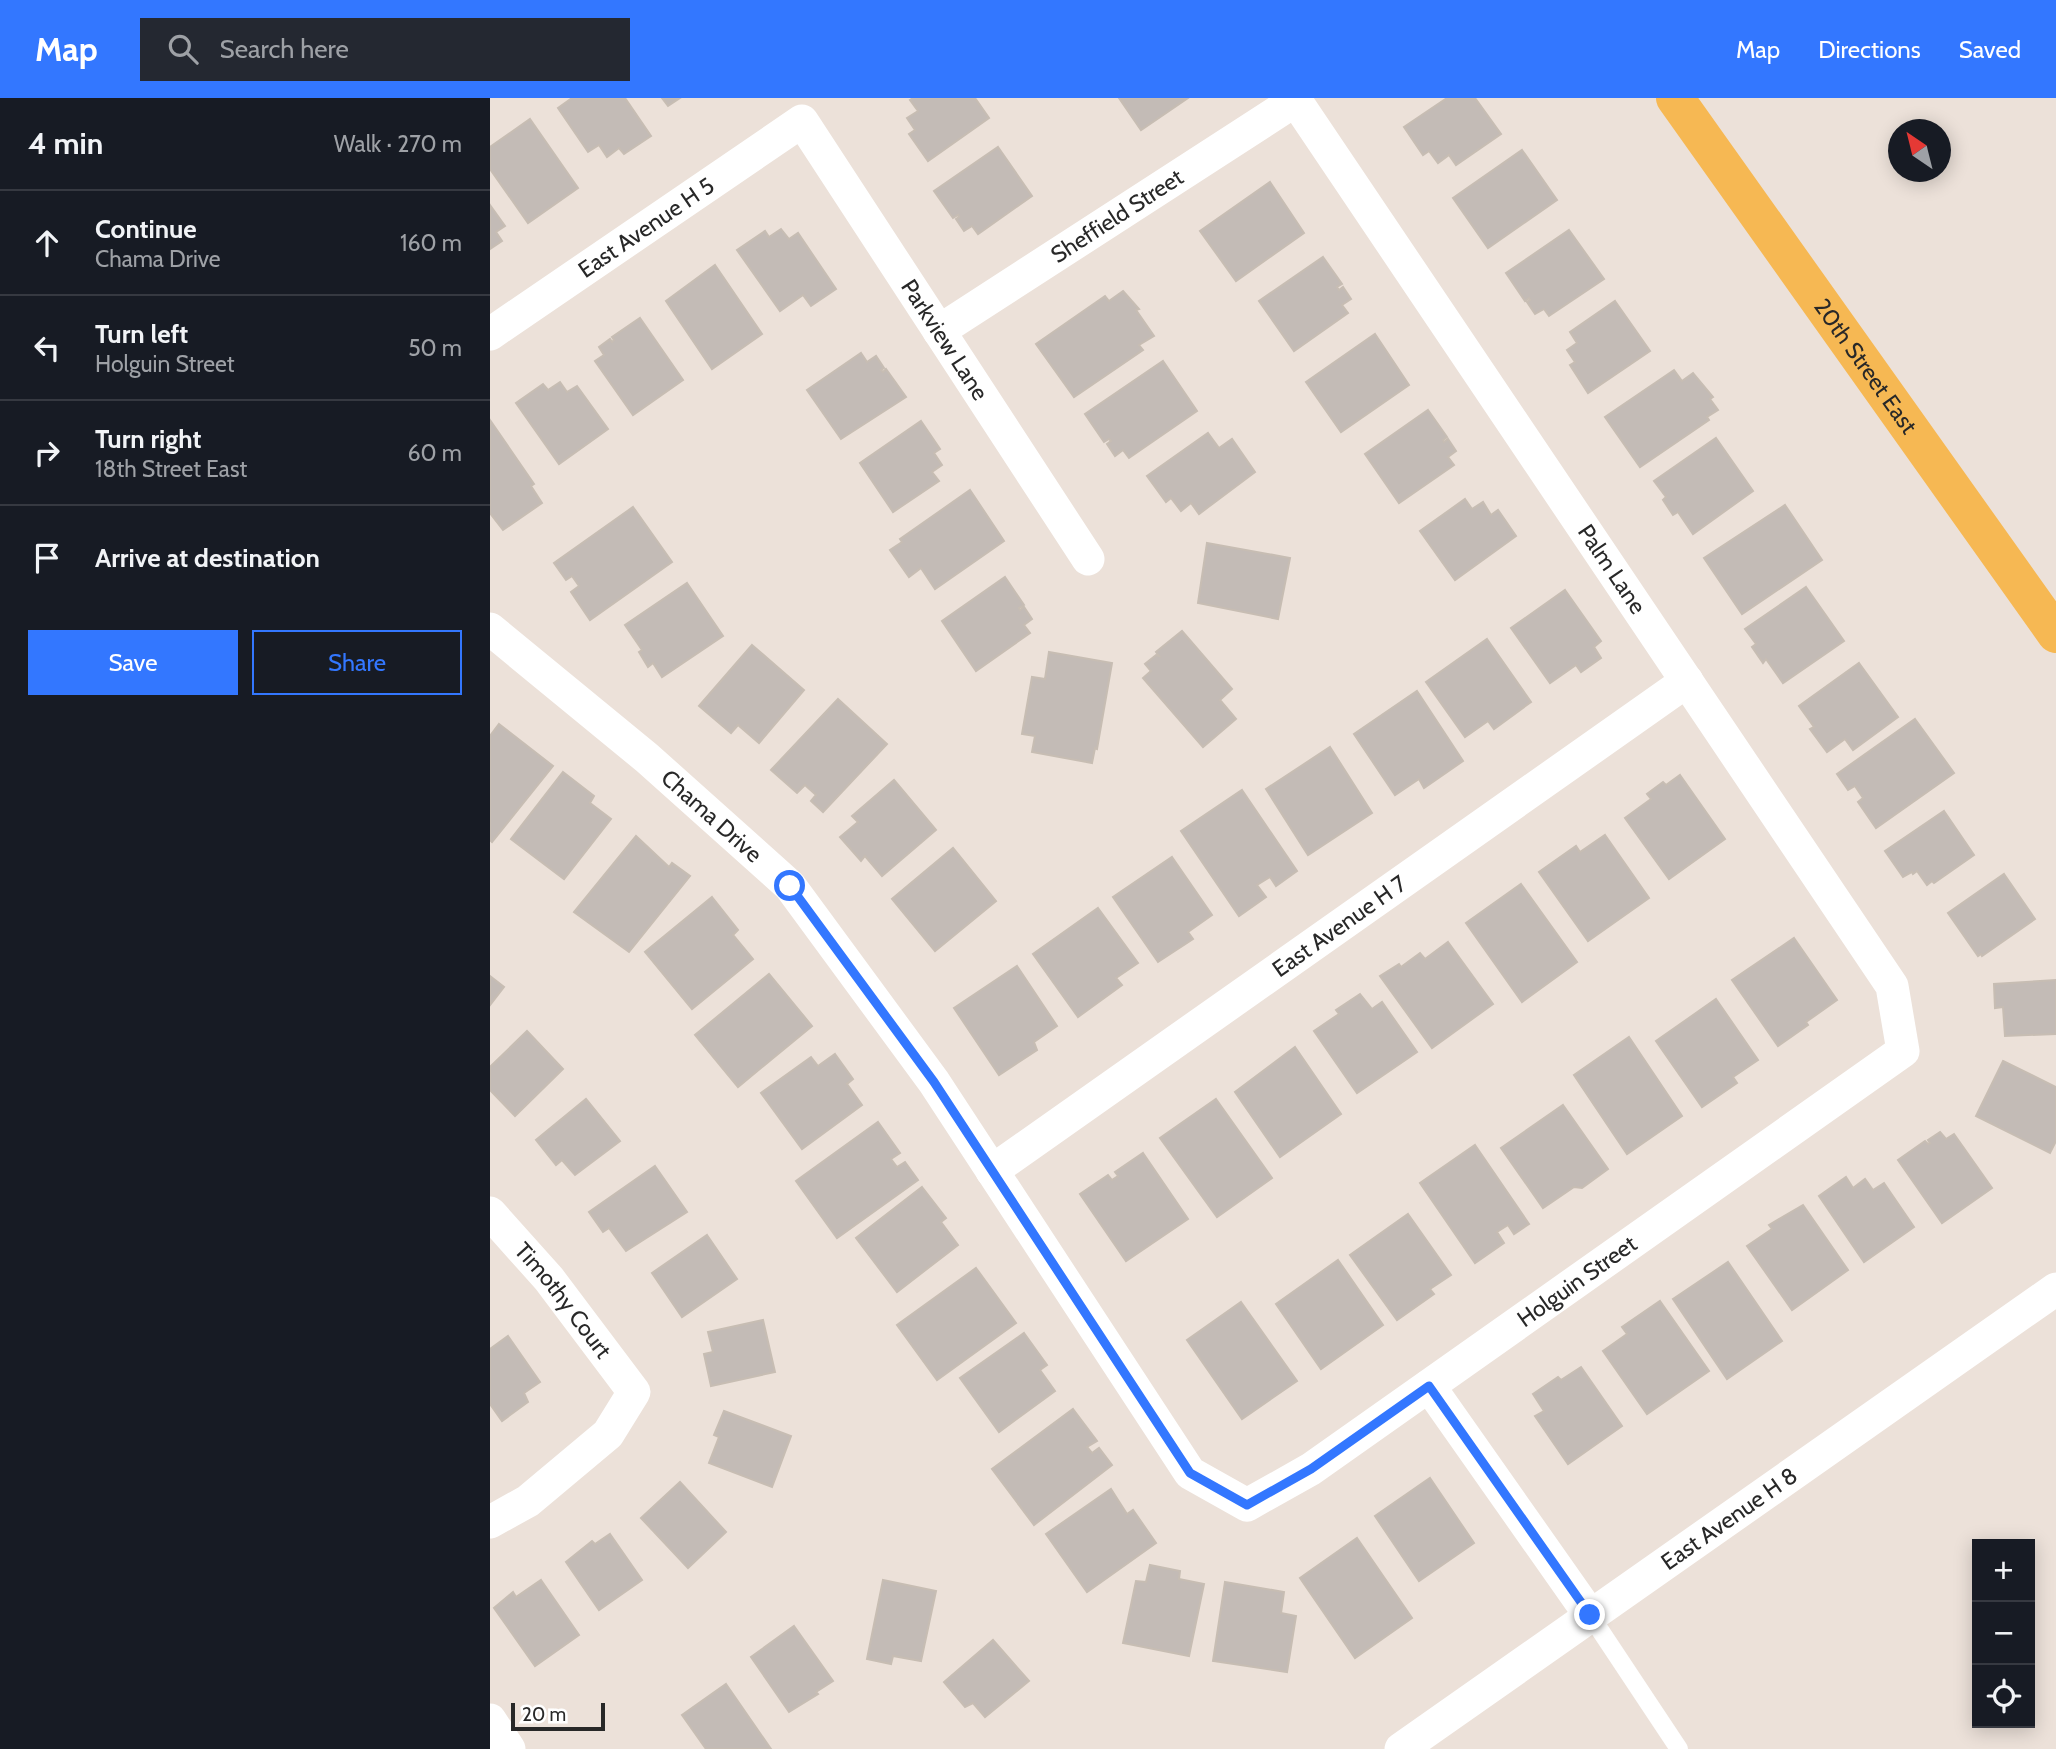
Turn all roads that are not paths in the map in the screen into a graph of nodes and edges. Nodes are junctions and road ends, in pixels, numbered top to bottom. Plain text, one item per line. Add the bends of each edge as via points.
1 (1675, 98) edge
2 (1295, 99) edge
3 (802, 121) joint
4 (939, 331) junction
5 (490, 334) edge
6 (1088, 559) dead end
7 (490, 629) edge
8 (2056, 634) edge
9 (1687, 681) junction
10 (1903, 1051) joint
11 (992, 1171) junction
12 (490, 1213) edge
13 (2056, 1289) edge
14 (1429, 1386) junction
15 (1247, 1505) joint
16 (490, 1522) edge
17 (1590, 1615) junction
18 (490, 1720) edge
19 (509, 1749) edge
20 (1401, 1749) edge
21 (1679, 1749) edge

1 - 8 main road, 20th Street East
2 - 4 street, Sheffield Street
2 - 9 street, Palm Lane
3 - 4 street, Parkview Lane
3 - 5 street, East Avenue H 5
4 - 6 street, Parkview Lane
7 - 11 street, Chama Drive via 647,758 790,886 934,1082
9 - 10 street, Palm Lane via 1892,986
9 - 11 street, East Avenue H 7
10 - 14 street, Holguin Street
11 - 15 street, Chama Drive via 1190,1473
12 - 16 street, Timothy Court via 549,1279 634,1392 608,1434 528,1501
13 - 17 street, East Avenue H 8
14 - 15 street, Holguin Street via 1311,1469
14 - 17 street
17 - 20 street, East Avenue H 8
17 - 21 lane
18 - 19 street

